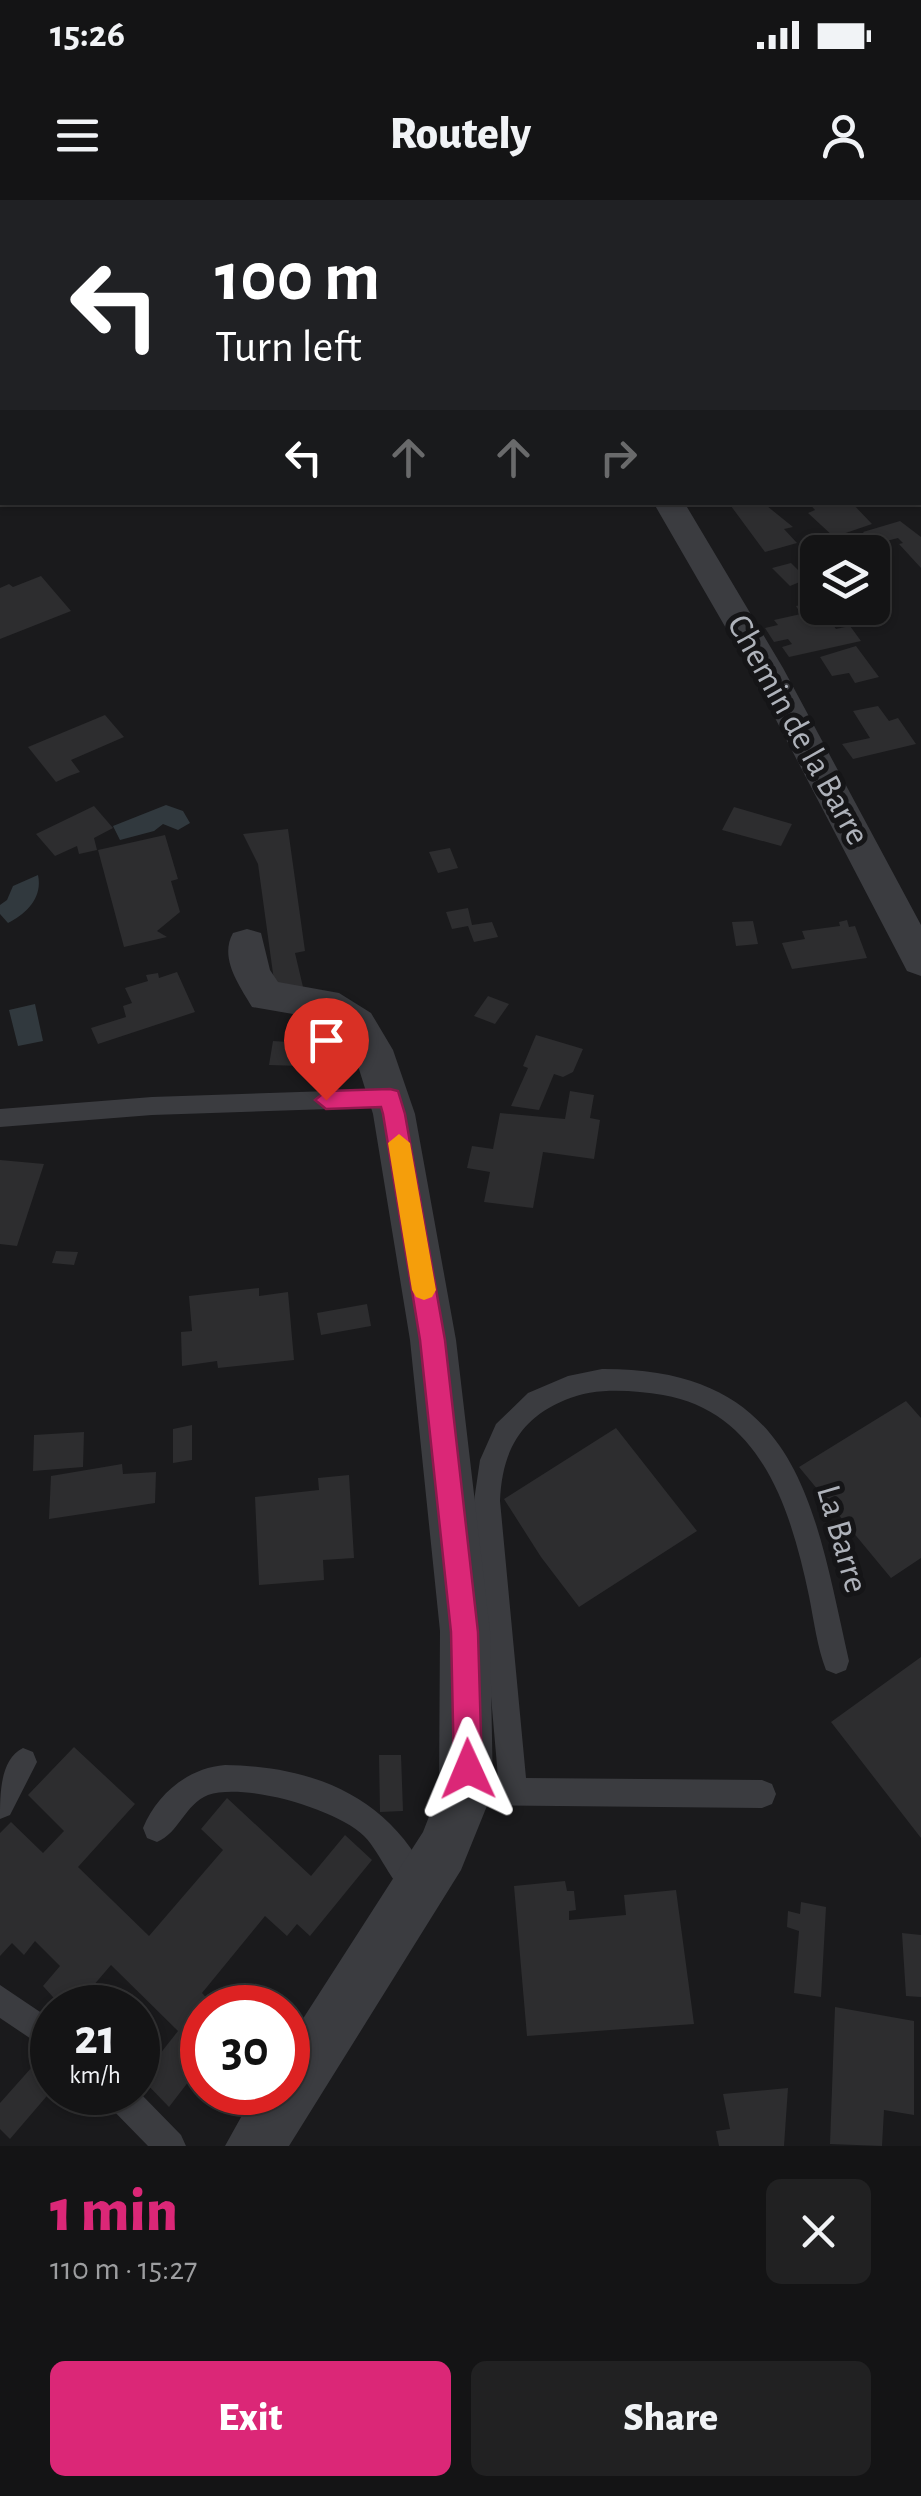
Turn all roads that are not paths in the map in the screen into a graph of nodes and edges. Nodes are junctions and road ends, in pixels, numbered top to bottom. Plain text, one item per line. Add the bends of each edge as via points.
1 (670, 505) edge
2 (247, 942) dead end
3 (921, 961) edge
4 (390, 1098) junction
5 (0, 1118) edge
6 (836, 1661) dead end
7 (24, 1762) dead end
8 (490, 1791) junction
9 (762, 1794) dead end
10 (0, 1804) edge
11 (157, 1828) dead end
12 (419, 1890) junction
13 (0, 2000) edge
14 (30, 2022) edge
15 (140, 2115) edge
16 (170, 2146) edge
17 (255, 2146) edge

1 - 3 street, Chemin de la Barre via 766,668
2 - 4 street via 252,972 266,996 324,1004 357,1024
4 - 5 lane
4 - 8 street via 432,1340
6 - 8 lane, La Barre via 800,1513 748,1422 704,1394 654,1382 563,1388 512,1421 488,1478
7 - 10 lane
8 - 9 lane
8 - 12 street via 454,1830
11 - 12 lane via 196,1786 215,1779 330,1796 384,1833
12 - 17 street
13 - 14 lane
15 - 16 lane

